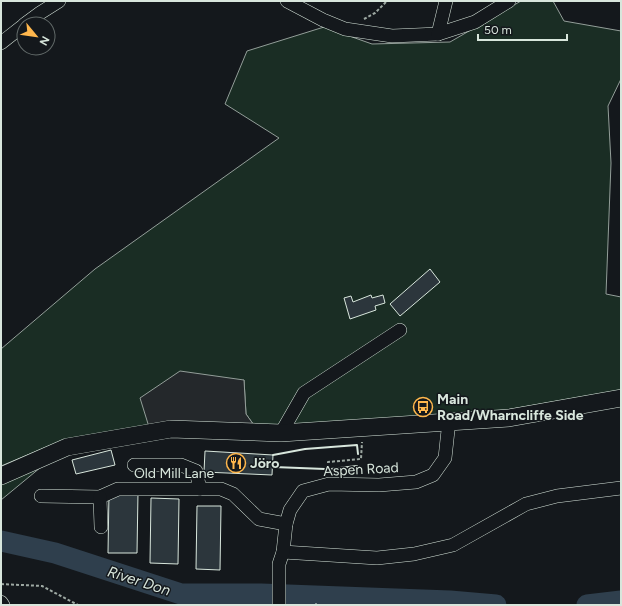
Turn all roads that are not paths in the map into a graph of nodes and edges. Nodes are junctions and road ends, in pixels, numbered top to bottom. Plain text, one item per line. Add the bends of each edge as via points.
1 (59, 1) edge
2 (287, 1) edge
3 (446, 1) edge
4 (509, 1) edge
5 (36, 16) edge
6 (16, 32) edge
7 (438, 34) junction
8 (1, 43) edge
9 (400, 330) dead end
10 (621, 398) edge
11 (448, 421) junction
12 (281, 432) junction
13 (134, 465) dead end
14 (1, 476) edge
15 (621, 488) edge
16 (200, 489) junction
17 (42, 496) dead end
18 (100, 497) junction
19 (286, 524) junction
20 (101, 527) dead end
21 (283, 552) junction
22 (1, 602) edge
23 (3, 605) edge
24 (279, 605) edge

1 - 5 street
2 - 7 street via 345,29 392,36
3 - 7 street
4 - 7 street via 475,22
6 - 8 street
9 - 12 street via 304,392
10 - 11 main road via 509,418
11 - 12 main road
11 - 19 street, Aspen Road via 445,458 433,475 416,482 379,485 329,484 303,491 290,510
12 - 14 main road via 171,429 67,447
13 - 16 street via 181,465 196,471
15 - 21 street via 557,496 526,504 454,545 414,554 377,558
16 - 18 street, Old Mill Lane via 118,489
16 - 19 street, Old Mill Lane via 227,491 259,519
17 - 18 street, Old Mill Lane
18 - 20 street
19 - 21 street, Aspen Road
21 - 24 street, Aspen Road via 279,564
22 - 23 street

